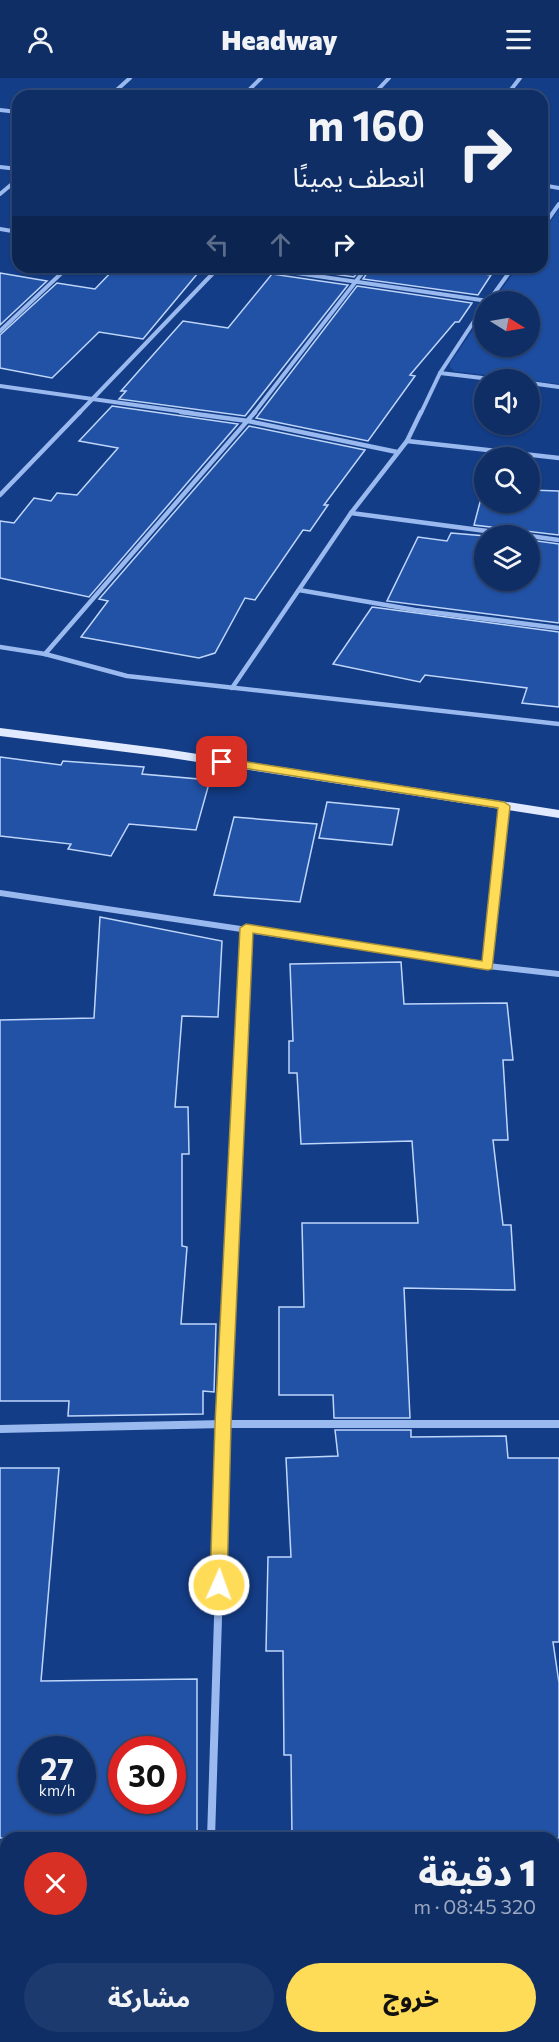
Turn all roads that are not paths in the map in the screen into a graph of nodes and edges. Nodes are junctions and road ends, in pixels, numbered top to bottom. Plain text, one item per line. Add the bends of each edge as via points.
1 (130, 78) edge
2 (261, 78) edge
3 (389, 78) edge
4 (520, 78) edge
5 (117, 90) edge
6 (249, 90) edge
7 (378, 90) edge
8 (511, 90) edge
9 (12, 184) edge
10 (0, 194) edge
11 (559, 204) edge
12 (548, 220) edge
13 (62, 273) edge
14 (213, 273) edge
15 (295, 273) edge
16 (362, 273) edge
17 (509, 273) edge
18 (355, 282) junction
19 (495, 291) edge
20 (474, 299) edge
21 (474, 321) edge
22 (0, 331) edge
23 (440, 373) junction
24 (474, 377) edge
25 (540, 384) edge
26 (0, 386) edge
27 (559, 387) edge
28 (92, 400) junction
29 (248, 421) junction
30 (407, 441) junction
31 (396, 452) junction
32 (559, 458) edge
33 (0, 495) edge
34 (351, 513) junction
35 (474, 529) edge
36 (540, 537) edge
37 (559, 540) edge
38 (299, 590) junction
39 (559, 628) edge
40 (0, 647) edge
41 (45, 654) junction
42 (232, 688) junction
43 (559, 724) edge
44 (0, 732) edge
45 (504, 806) junction
46 (559, 814) edge
47 (0, 893) edge
48 (246, 928) junction
49 (488, 966) junction
50 (559, 974) edge
51 (223, 1424) junction
52 (559, 1424) edge
53 (0, 1429) edge
54 (212, 1832) edge

1 - 5 street
2 - 6 street
3 - 7 street
4 - 8 street
9 - 10 street
11 - 12 street
13 - 22 street
14 - 28 street
15 - 18 street
16 - 18 street
17 - 19 street
18 - 20 street
18 - 29 street
21 - 23 street
23 - 24 street
23 - 30 street
25 - 27 street
26 - 28 street
28 - 29 street
28 - 33 street
29 - 31 street
29 - 41 street
30 - 31 street
30 - 32 street
31 - 34 street
34 - 35 street
34 - 38 street
36 - 37 street
38 - 39 street
38 - 42 street
40 - 41 street
41 - 42 street via 127,676
42 - 43 street
44 - 45 main road via 165,753
45 - 46 main road
45 - 49 street
47 - 48 street
48 - 49 street
48 - 51 street
49 - 50 street
51 - 52 street
51 - 53 street
51 - 54 street

